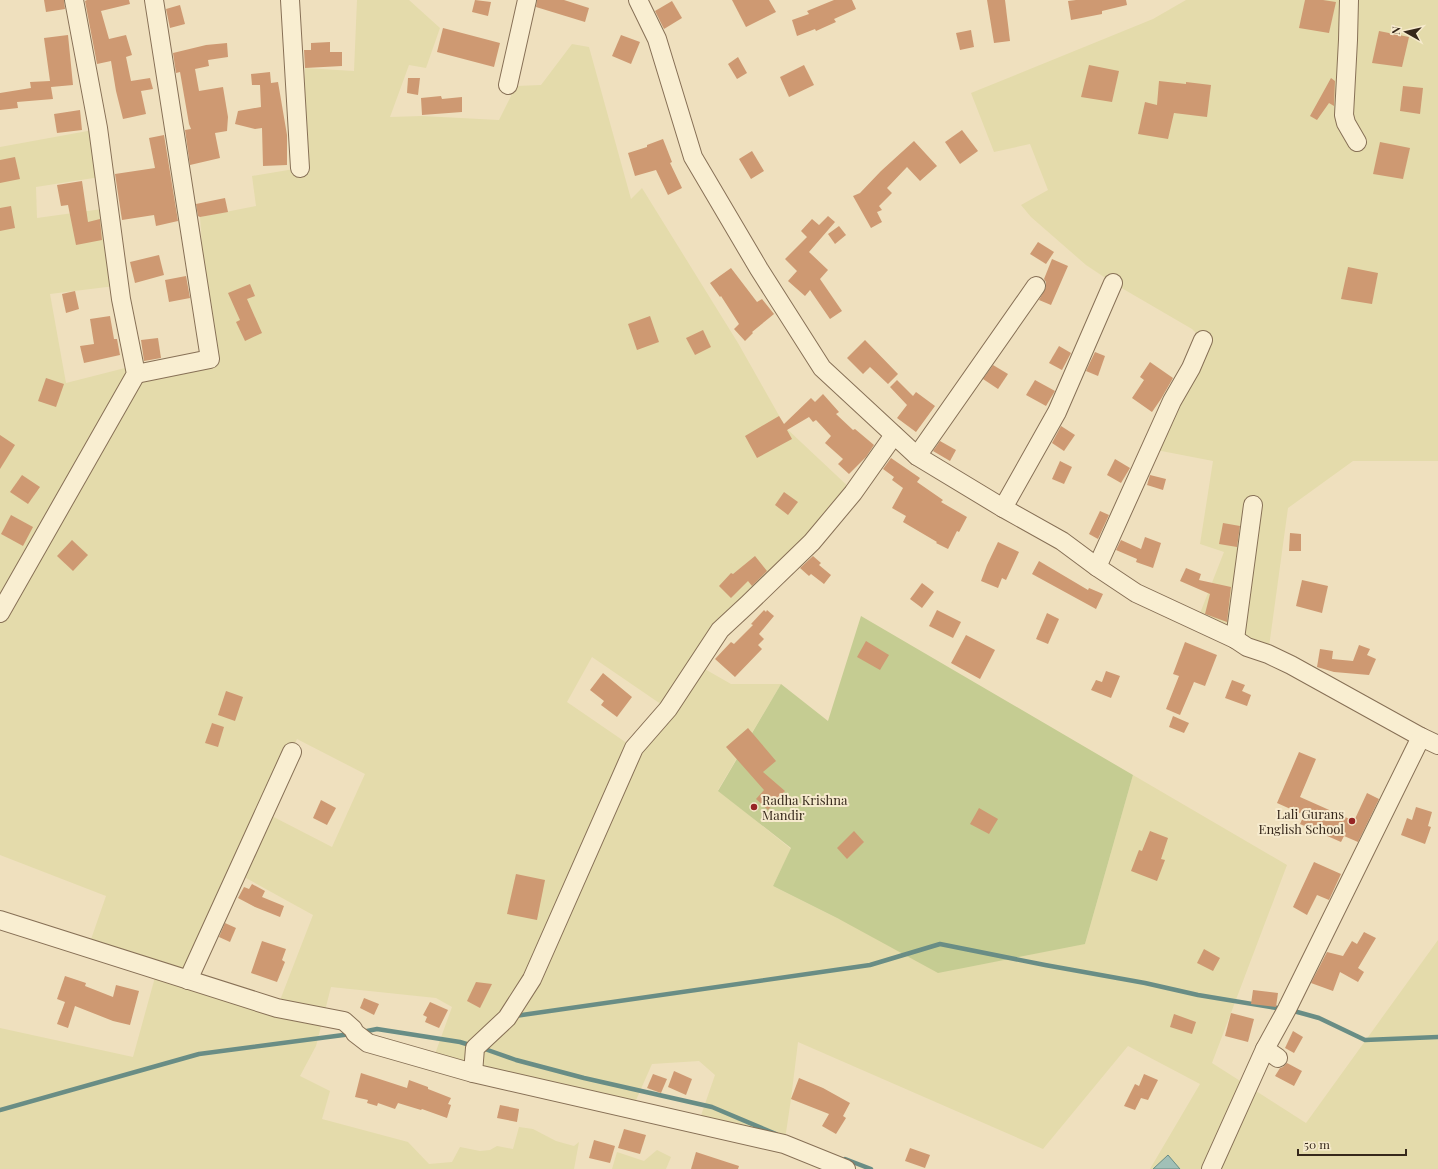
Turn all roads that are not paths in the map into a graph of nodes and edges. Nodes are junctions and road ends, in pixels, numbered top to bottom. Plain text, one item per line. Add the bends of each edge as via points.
1 (74, 0) edge
2 (154, 0) edge
3 (290, 0) edge
4 (527, 0) edge
5 (638, 0) edge
6 (1349, 0) edge
7 (508, 85) dead end
8 (1357, 142) dead end
9 (300, 168) dead end
10 (1113, 283) dead end
11 (1036, 286) dead end
12 (1203, 340) dead end
13 (136, 374) junction
14 (894, 435) junction
15 (917, 456) junction
16 (1253, 505) dead end
17 (1003, 508) junction
18 (1097, 567) junction
19 (0, 613) edge
20 (1235, 639) junction
21 (1421, 737) junction
22 (1438, 745) edge
23 (292, 752) dead end
24 (0, 920) edge
25 (188, 980) junction
26 (473, 1073) junction
27 (846, 1169) edge
28 (1211, 1169) edge

1 - 13 street via 98,128 121,299
2 - 13 street via 210,359
3 - 9 street
4 - 7 street
5 - 14 street via 656,38 693,157 759,269 822,368
6 - 8 street via 1344,115
10 - 17 street via 1057,412
11 - 15 street
12 - 18 street via 1172,401
13 - 19 street
14 - 15 street
14 - 26 street via 853,493 812,542 720,630 668,709 634,748 532,979 507,1018 475,1048
15 - 17 street
16 - 20 street
17 - 18 street via 1062,541
18 - 20 street via 1136,593
20 - 21 street via 1291,665
21 - 22 street
21 - 28 street via 1287,1009 1271,1054
23 - 25 street
24 - 25 street
25 - 26 street via 277,1008 344,1021 355,1034 368,1043
26 - 27 street via 784,1144

